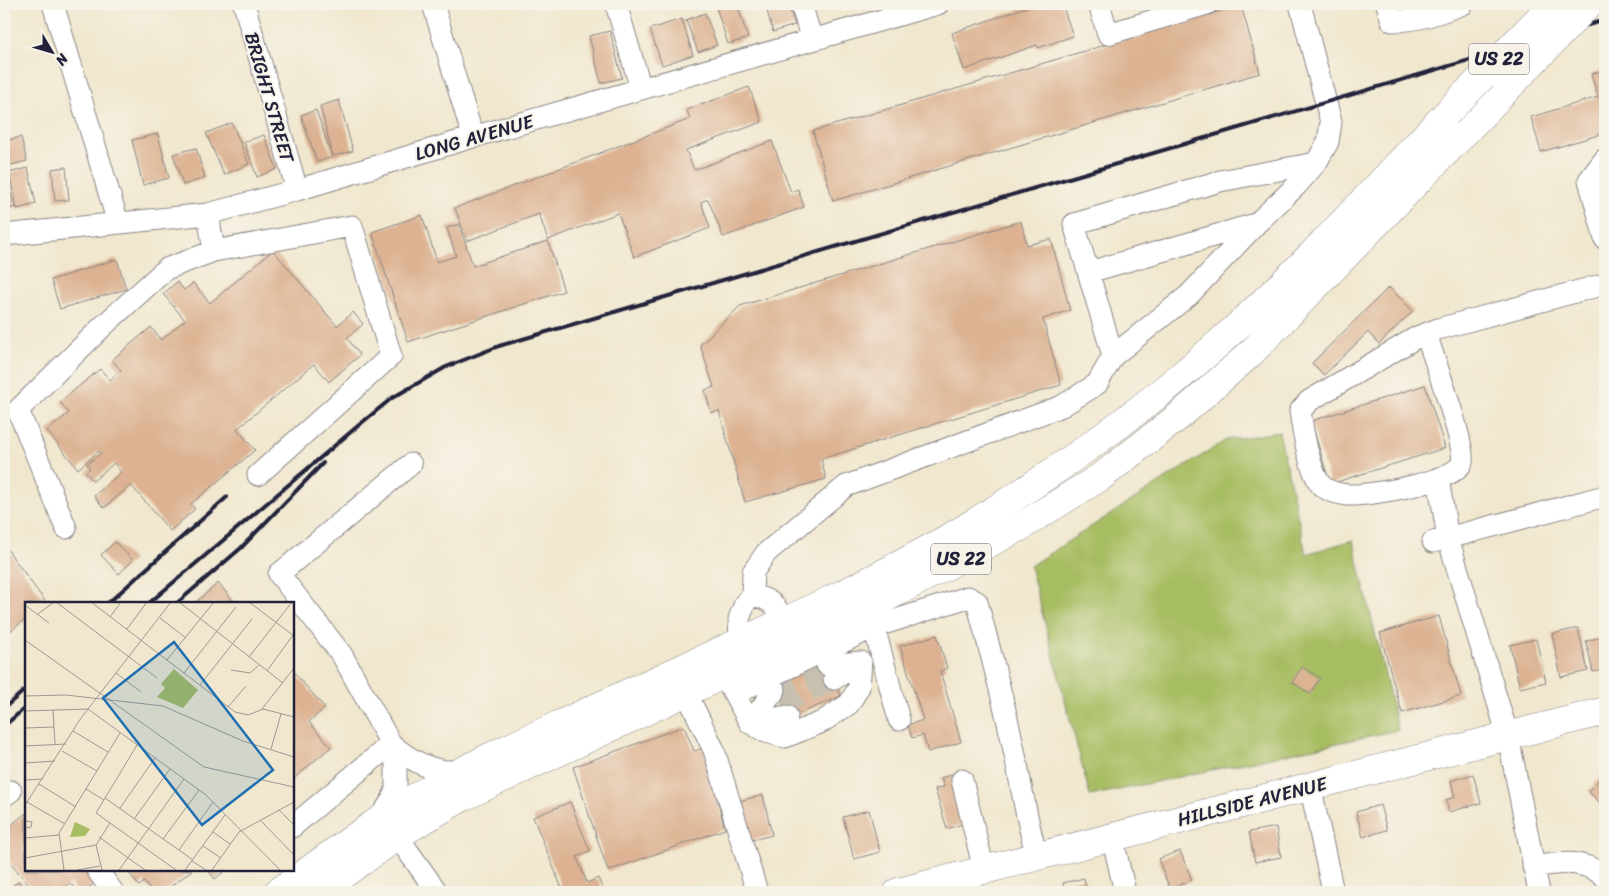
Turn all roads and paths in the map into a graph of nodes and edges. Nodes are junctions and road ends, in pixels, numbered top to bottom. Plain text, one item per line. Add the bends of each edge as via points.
1 (53, 4) edge
2 (244, 4) edge
3 (433, 4) edge
4 (616, 4) edge
5 (801, 4) edge
6 (938, 4) edge
7 (1099, 4) edge
8 (1207, 4) edge
9 (1300, 4) edge
10 (1387, 4) edge
11 (1463, 4) edge
12 (1553, 4) edge
13 (1589, 4) edge
14 (812, 40) junction
15 (641, 89) junction
16 (473, 137) junction
17 (1605, 159) edge
18 (1316, 163) junction
19 (297, 190) junction
20 (208, 214) junction
21 (118, 223) junction
22 (1256, 224) junction
23 (4, 236) edge
24 (1605, 239) edge
25 (214, 251) junction
26 (1089, 272) junction
27 (1605, 284) edge
28 (1426, 334) junction
29 (1113, 356) junction
30 (411, 464) dead end
31 (258, 475) dead end
32 (1438, 478) junction
33 (1605, 496) edge
34 (66, 528) dead end
35 (1440, 540) junction
36 (932, 574) junction
37 (752, 595) junction
38 (946, 603) junction
39 (783, 620) junction
40 (874, 627) junction
41 (850, 628) junction
42 (740, 640) junction
43 (861, 662) junction
44 (833, 678) tunnel mouth
45 (728, 684) junction
46 (686, 692) junction
47 (781, 703) tunnel mouth
48 (1605, 711) edge
49 (898, 720) dead end
50 (750, 723) junction
51 (1508, 736) junction
52 (391, 744) junction
53 (466, 770) junction
54 (962, 780) dead end
55 (1310, 785) junction
56 (294, 825) edge
57 (386, 830) junction
58 (1112, 836) junction
59 (1037, 856) junction
60 (1533, 867) junction
61 (984, 870) junction
62 (1605, 877) edge
63 (295, 884) edge
64 (437, 892) edge
65 (757, 892) edge
66 (898, 892) edge
67 (1124, 892) edge
68 (1333, 892) edge
69 (1539, 892) edge

1 - 21 street
2 - 19 street, BRIGHT STREET
3 - 16 street
4 - 15 street
5 - 14 street
6 - 14 street, LONG AVENUE
7 - 8 street via 1108,34
9 - 18 street via 1331,122 1328,142
10 - 11 street via 1392,21 1431,16
12 - 39 main road, US 22, bridge via 1270,296 1198,362 1134,413 1048,474 959,531 874,578
13 - 36 main road, US 22, bridge via 1297,307 1203,397 1076,494
14 - 15 street, LONG AVENUE
15 - 16 street, LONG AVENUE
16 - 19 street, LONG AVENUE
17 - 24 street via 1589,180
18 - 22 street
18 - 26 street via 1220,181 1074,224
19 - 20 street, LONG AVENUE
20 - 21 street, LONG AVENUE
20 - 25 street
21 - 23 street, LONG AVENUE
22 - 26 street
22 - 29 street via 1189,295
25 - 31 street via 352,226 391,356
25 - 34 street via 166,269 18,410
26 - 29 street
27 - 28 street
28 - 32 street via 1444,386 1463,460 1453,474
28 - 32 street via 1367,366 1309,401 1300,410 1304,438 1318,480 1333,492 1348,495 1379,492
29 - 37 street via 1097,384 1062,406 846,486 766,553 753,572
30 - 52 street via 279,574 334,642
32 - 35 street
33 - 35 street
35 - 51 street
36 - 38 street
36 - 41 main road, US 22
37 - 39 street via 768,598 778,607
37 - 42 street via 739,619
38 - 40 street
38 - 59 street via 968,597 977,602
39 - 42 main road, US 22
40 - 41 street
40 - 49 street
41 - 43 street
41 - 45 main road, US 22
42 - 53 main road, US 22
43 - 44 street
43 - 50 street via 859,687 849,704 822,722 785,737
45 - 46 main road, US 22
45 - 50 street
46 - 57 main road, US 22
46 - 65 street via 714,750
47 - 50 street
48 - 51 main road, HILLSIDE AVENUE
51 - 55 main road, HILLSIDE AVENUE
51 - 60 street
52 - 53 street via 409,757 438,770
52 - 56 street
52 - 57 street via 396,764 396,789 387,810
53 - 57 main road, US 22 via 430,789
54 - 61 street
55 - 58 main road, HILLSIDE AVENUE
55 - 68 street
57 - 63 main road, US 22
57 - 64 street
58 - 59 main road, HILLSIDE AVENUE
58 - 67 street
59 - 61 main road, HILLSIDE AVENUE
60 - 62 street via 1578,862
60 - 69 street
61 - 66 main road, HILLSIDE AVENUE

